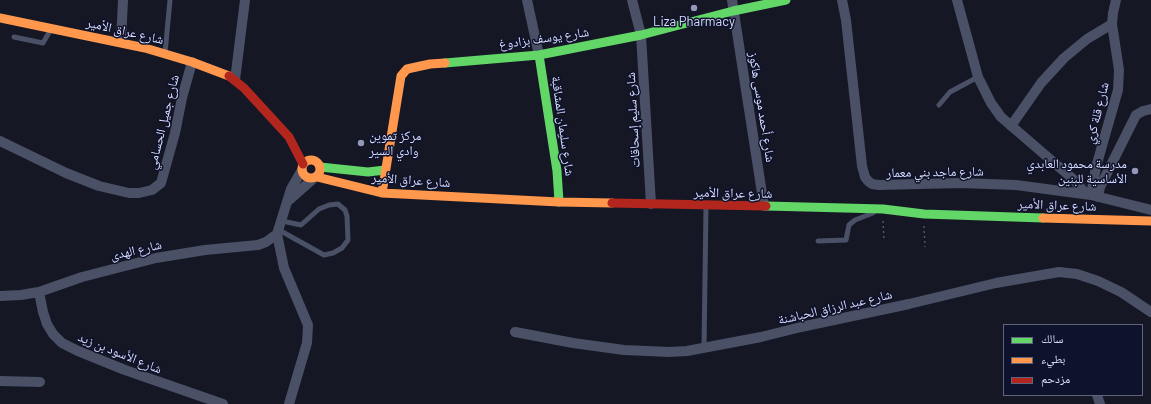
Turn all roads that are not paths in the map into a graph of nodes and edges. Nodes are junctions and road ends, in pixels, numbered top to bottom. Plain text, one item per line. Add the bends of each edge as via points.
1 (123, 0) edge
2 (170, 0) edge
3 (245, 0) edge
4 (527, 0) edge
5 (632, 0) edge
6 (732, 0) edge
7 (786, 0) edge
8 (842, 0) edge
9 (957, 0) edge
10 (1116, 0) edge
11 (733, 11) junction
12 (0, 18) edge
13 (1112, 24) junction
14 (52, 28) junction
15 (641, 35) junction
16 (14, 37) dead end
17 (121, 42) junction
18 (165, 54) junction
19 (539, 55) junction
20 (192, 62) junction
21 (978, 77) junction
22 (235, 80) junction
23 (939, 105) dead end
24 (1151, 109) edge
25 (1011, 126) junction
26 (0, 141) edge
27 (306, 165) junction
28 (320, 166) junction
29 (385, 170) junction
30 (315, 178) junction
31 (382, 193) junction
32 (1092, 195) junction
33 (288, 201) junction
34 (559, 202) junction
35 (651, 204) junction
36 (706, 206) junction
37 (764, 206) junction
38 (883, 209) junction
39 (1151, 210) edge
40 (1151, 221) edge
41 (279, 228) junction
42 (818, 241) dead end
43 (39, 292) junction
44 (0, 296) edge
45 (1150, 310) edge
46 (515, 332) dead end
47 (704, 348) junction
48 (0, 381) edge
49 (40, 382) dead end
50 (223, 404) edge
51 (289, 404) edge

1 - 17 street
2 - 18 lane
3 - 22 street
4 - 19 street
5 - 15 street, شارع سليم إسحاقات
6 - 11 street, شارع أحمد موسى هاكوز
7 - 11 main road, شارع يوسف بزادوغ
8 - 32 street, شارع ماجد بني معمار via 862,166 868,181 879,185 983,183
9 - 21 street
10 - 13 street, شارع قلة كري
11 - 15 main road, شارع يوسف بزادوغ
11 - 37 street, شارع أحمد موسى هاكوز
12 - 14 main road, شارع عراق الأمير
13 - 25 street via 1087,39 1064,58 1041,83
13 - 32 street, شارع قلة كري via 1119,70 1118,90 1096,167
14 - 16 lane via 43,43
14 - 17 main road, شارع عراق الأمير
15 - 19 main road, شارع يوسف بزادوغ
15 - 35 street, شارع سليم إسحاقات
17 - 18 main road, شارع عراق الأمير
18 - 20 main road, شارع عراق الأمير
19 - 29 main road, شارع يوسف بزادوغ via 430,64 404,71 401,76
19 - 34 main road, شارع سليمان المشاقبة via 557,171
20 - 22 main road, شارع عراق الأمير
20 - 26 street, شارع جميل الحسامي via 161,183 152,190 134,193 99,186
21 - 23 lane via 950,92
21 - 25 street via 991,103
22 - 27 main road, شارع عراق الأمير via 293,138
24 - 32 street via 1136,115 1100,187
25 - 32 street
27 - 28 main road via 317,162
27 - 30 main road via 305,176
27 - 33 street via 293,183
28 - 29 main road, شارع عراق الأمير via 368,172
28 - 30 main road via 320,172
29 - 31 main road
30 - 31 main road, شارع عراق الأمير
30 - 33 street
31 - 34 main road, شارع عراق الأمير
32 - 39 street
33 - 41 street
34 - 35 main road, شارع عراق الأمير
35 - 36 main road, شارع عراق الأمير
36 - 37 main road, شارع عراق الأمير
36 - 47 lane
37 - 38 main road, شارع عراق الأمير
38 - 40 main road, شارع عراق الأمير via 924,214
38 - 42 lane via 849,225 846,240
41 - 41 lane via 324,255 342,248 348,240 346,210 338,204 319,208 301,224
41 - 43 street, شارع الهدى via 266,242 258,245 184,253 128,264
41 - 51 street via 284,268 308,325 307,343
43 - 44 street, شارع الهدى
43 - 50 street, شارع الأسود بن زيد via 47,324 62,343 125,370
45 - 47 street, شارع عبد الرزاق الحباشنة via 1098,281 1077,274 1059,272 996,282
46 - 47 street, شارع عبد الرزاق الحباشنة via 624,350 669,352
48 - 49 street

